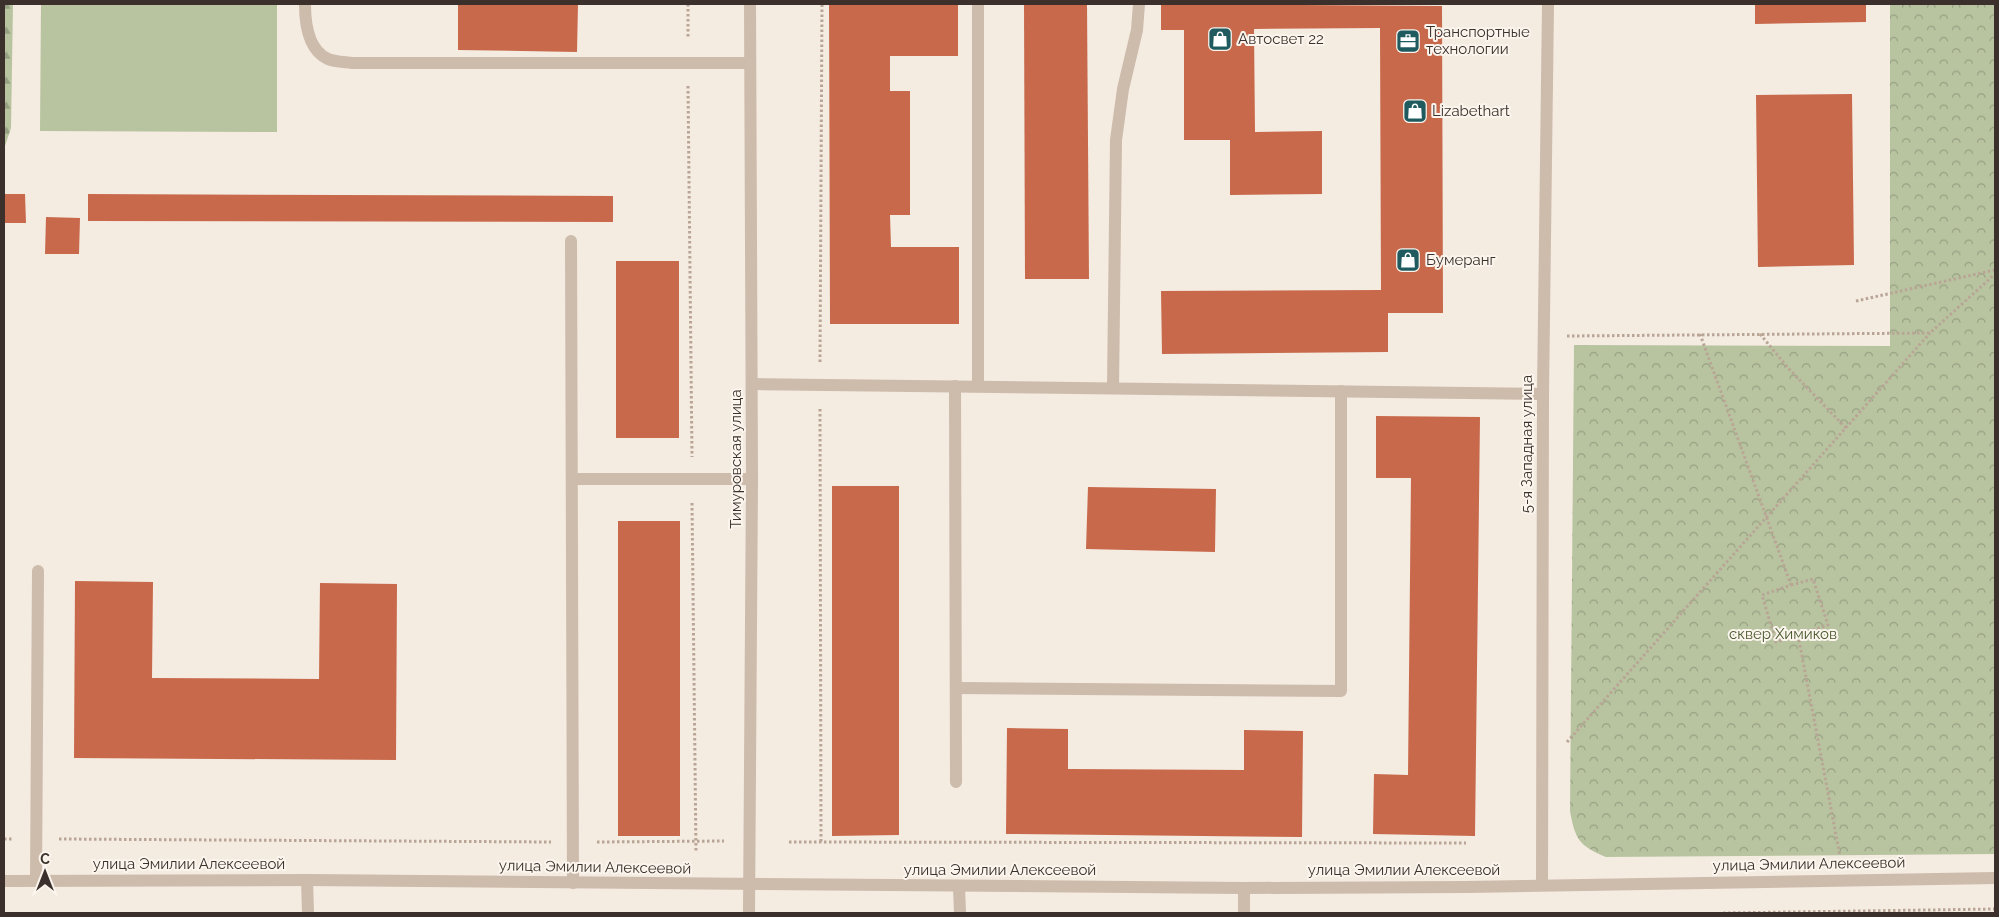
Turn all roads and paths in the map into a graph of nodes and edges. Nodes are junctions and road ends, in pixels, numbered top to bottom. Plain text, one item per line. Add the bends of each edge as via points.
1 (306, 4) edge
2 (688, 4) edge
3 (750, 4) edge
4 (822, 4) edge
5 (978, 4) edge
6 (1139, 4) edge
7 (1548, 4) edge
8 (688, 63) junction
9 (750, 63) junction
10 (571, 241) dead end
11 (1995, 272) edge
12 (1856, 301) dead end
13 (1930, 333) junction
14 (1700, 334) junction
15 (1759, 334) junction
16 (1544, 336) junction
17 (752, 384) junction
18 (820, 385) junction
19 (955, 386) junction
20 (978, 386) junction
21 (1113, 388) junction
22 (1341, 391) junction
23 (1543, 394) junction
24 (1846, 428) junction
25 (572, 479) junction
26 (692, 479) junction
27 (752, 479) junction
28 (1767, 518) junction
29 (38, 571) dead end
30 (1790, 585) junction
31 (1798, 635) junction
32 (956, 688) junction
33 (1542, 769) junction
34 (956, 782) dead end
35 (4, 839) edge
36 (36, 839) junction
37 (724, 841) dead end
38 (574, 842) junction
39 (695, 842) junction
40 (789, 842) dead end
41 (822, 843) junction
42 (1466, 844) dead end
43 (696, 852) dead end
44 (1840, 856) dead end
45 (1995, 878) edge
46 (307, 880) junction
47 (4, 881) edge
48 (36, 881) junction
49 (574, 883) junction
50 (749, 885) junction
51 (1542, 885) junction
52 (959, 887) junction
53 (1244, 888) junction
54 (1995, 910) edge
55 (308, 913) edge
56 (749, 913) edge
57 (960, 913) edge
58 (1244, 913) edge
59 (1723, 913) edge

1 - 8 street via 305,17 312,46 328,60 352,63
2 - 8 path
3 - 9 street, Тимуровская улица
4 - 18 path
5 - 20 street
6 - 21 street via 1116,140
7 - 16 street, 5-я Западная улица
8 - 9 street
8 - 26 path
9 - 17 street, Тимуровская улица
10 - 25 street
11 - 12 path
11 - 13 path
13 - 15 path
13 - 24 path
14 - 15 path
14 - 16 path
14 - 28 path
15 - 24 path
16 - 23 street, 5-я Западная улица
17 - 18 street
17 - 27 street, Тимуровская улица
18 - 19 street
18 - 41 path
19 - 20 street
19 - 32 street
20 - 21 street
21 - 22 street
22 - 23 street
22 - 32 street via 1341,691
23 - 33 street, 5-я Западная улица
24 - 28 path
25 - 26 street
25 - 38 street
26 - 27 street
26 - 39 path
27 - 50 street, Тимуровская улица
28 - 30 path
28 - 33 path
29 - 36 street
30 - 31 path via 1762,595 1776,642
30 - 31 path via 1813,578 1828,625
31 - 44 path
32 - 34 street
33 - 51 street, 5-я Западная улица
35 - 36 path
36 - 38 path
36 - 48 street
37 - 39 path
38 - 39 path
38 - 49 street
39 - 43 path
40 - 41 path
41 - 42 path
45 - 51 street, улица Эмилии Алексеевой
46 - 48 street, улица Эмилии Алексеевой
46 - 49 street, улица Эмилии Алексеевой
46 - 55 street
47 - 48 street, улица Эмилии Алексеевой
49 - 50 street, улица Эмилии Алексеевой
50 - 52 street, улица Эмилии Алексеевой
50 - 56 street, Тимуровская улица
51 - 53 street, улица Эмилии Алексеевой
52 - 53 street, улица Эмилии Алексеевой
52 - 57 street
53 - 58 street
54 - 59 path

